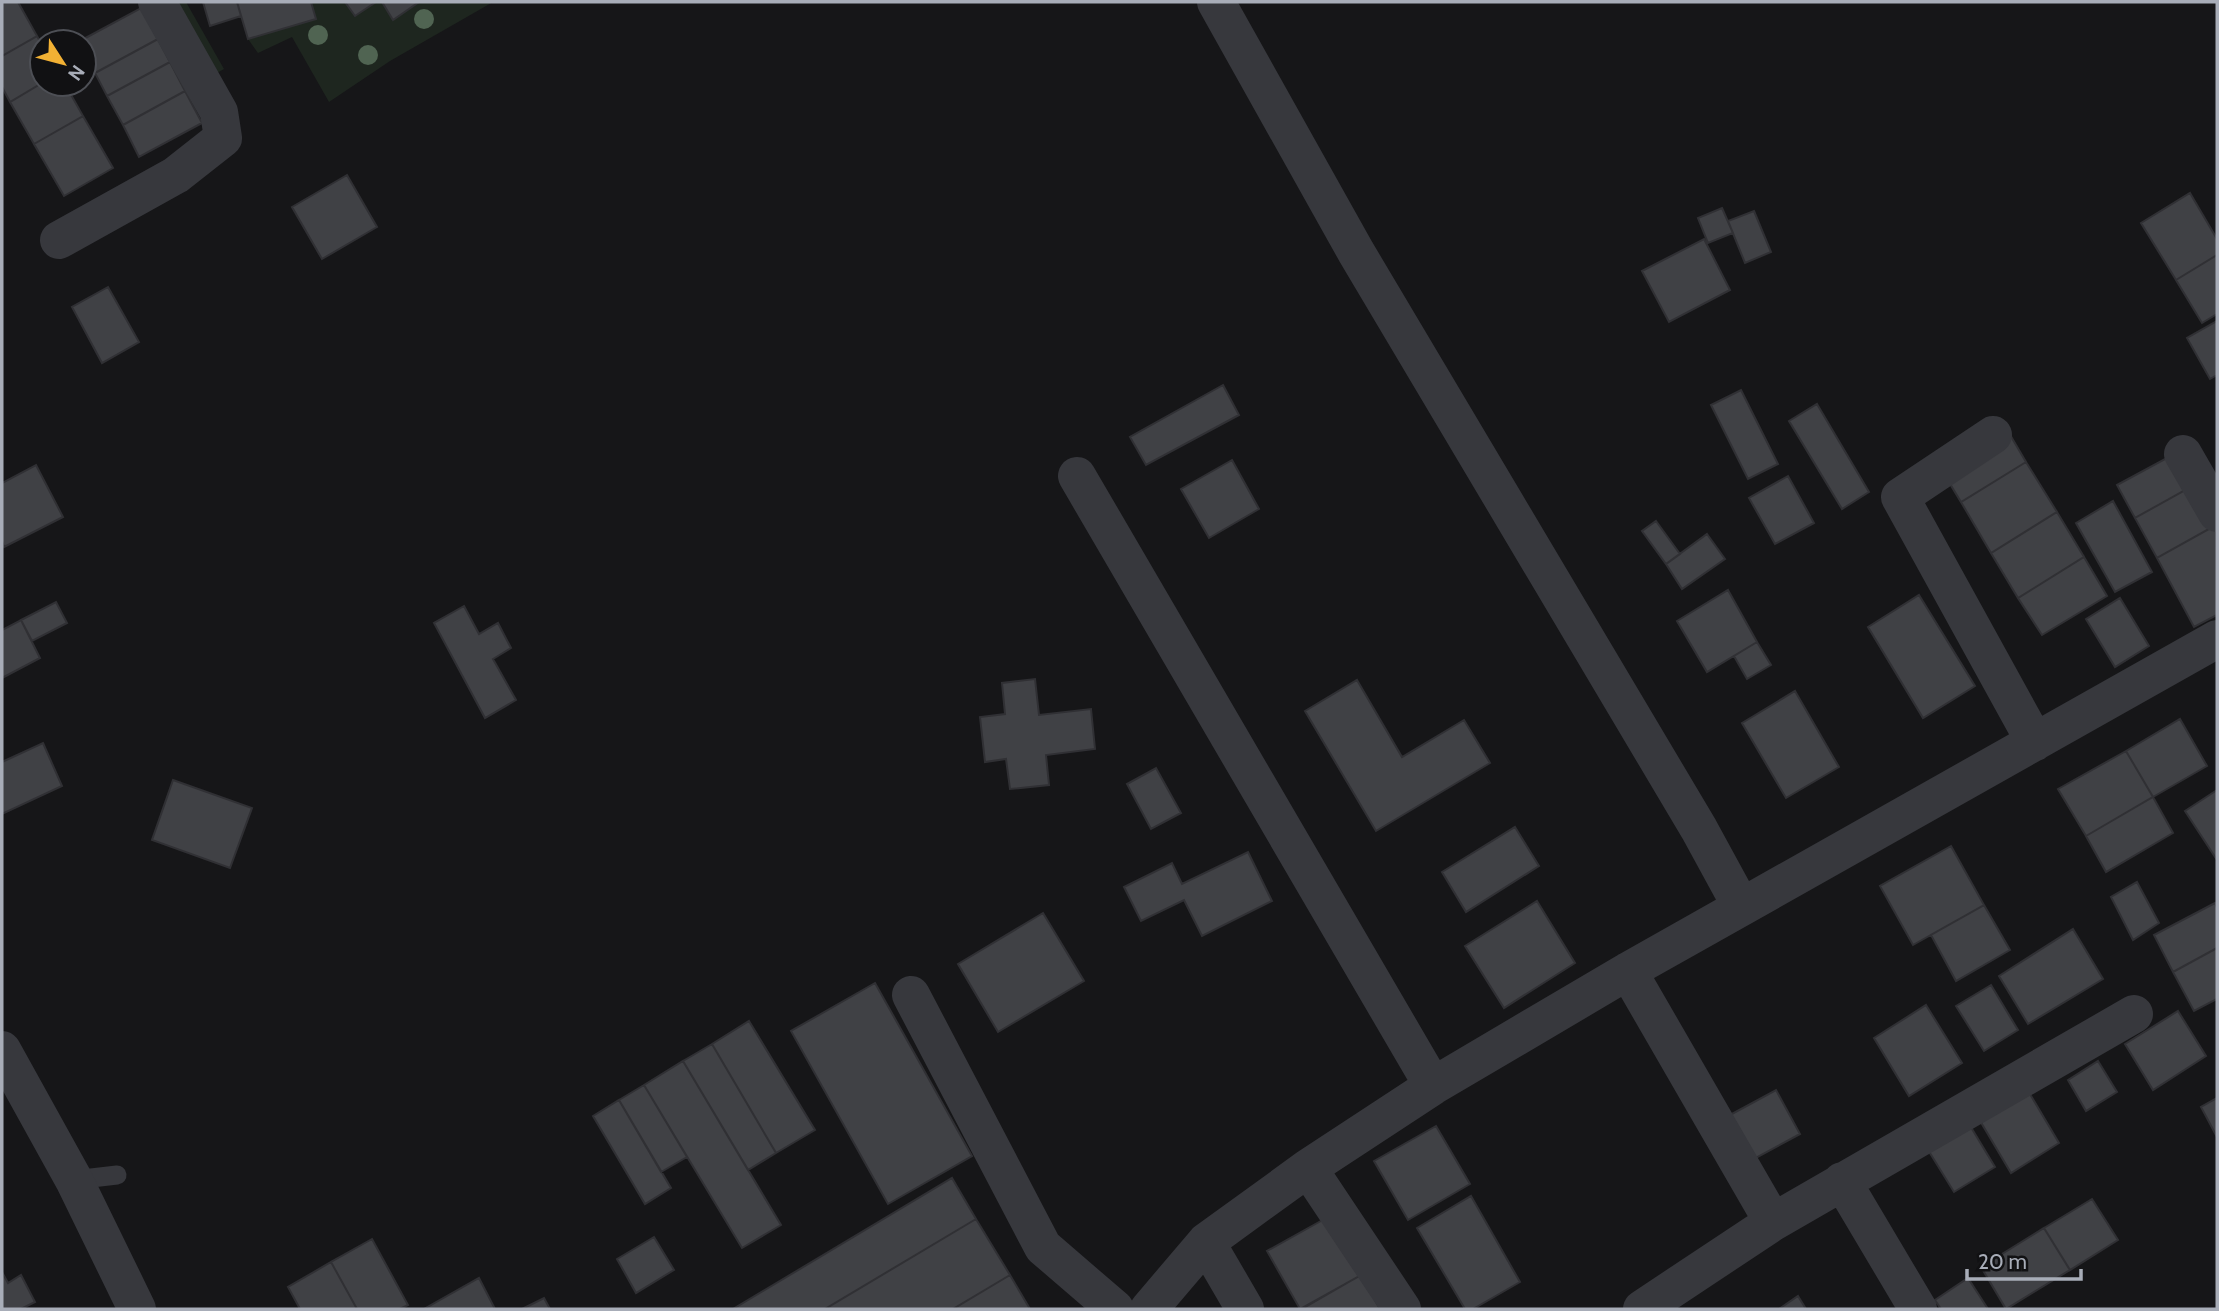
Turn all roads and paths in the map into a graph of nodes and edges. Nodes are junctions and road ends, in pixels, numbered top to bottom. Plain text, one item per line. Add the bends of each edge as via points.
1 (157, 2) edge
2 (1216, 2) edge
3 (59, 240) dead end
4 (1993, 435) dead end
5 (2183, 454) dead end
6 (1077, 477) dead end
7 (2217, 513) edge
8 (2213, 652) edge
9 (2035, 742) junction
10 (1741, 906) junction
11 (1628, 971) junction
12 (911, 995) dead end
13 (2134, 1014) dead end
14 (7, 1073) edge
15 (1433, 1086) junction
16 (1308, 1168) junction
17 (117, 1175) dead end
18 (75, 1180) junction
19 (1842, 1181) junction
20 (1773, 1222) junction
21 (1206, 1242) junction
22 (122, 1304) edge
23 (1655, 1306) edge
24 (1115, 1309) edge
25 (1149, 1309) edge
26 (1245, 1309) edge
27 (1402, 1309) edge
28 (1918, 1309) edge

1 - 3 street via 219,112 223,138 176,175
2 - 10 street via 1356,251
4 - 9 street via 1900,497
5 - 7 street
6 - 15 street
8 - 9 street
9 - 10 street
10 - 11 street
11 - 15 street
11 - 20 street
12 - 24 street via 1043,1247
13 - 19 street
14 - 18 street
15 - 16 street
16 - 21 street
16 - 27 street
17 - 18 lane
18 - 22 street
19 - 20 street
19 - 28 street
20 - 23 street
21 - 25 street
21 - 26 street

